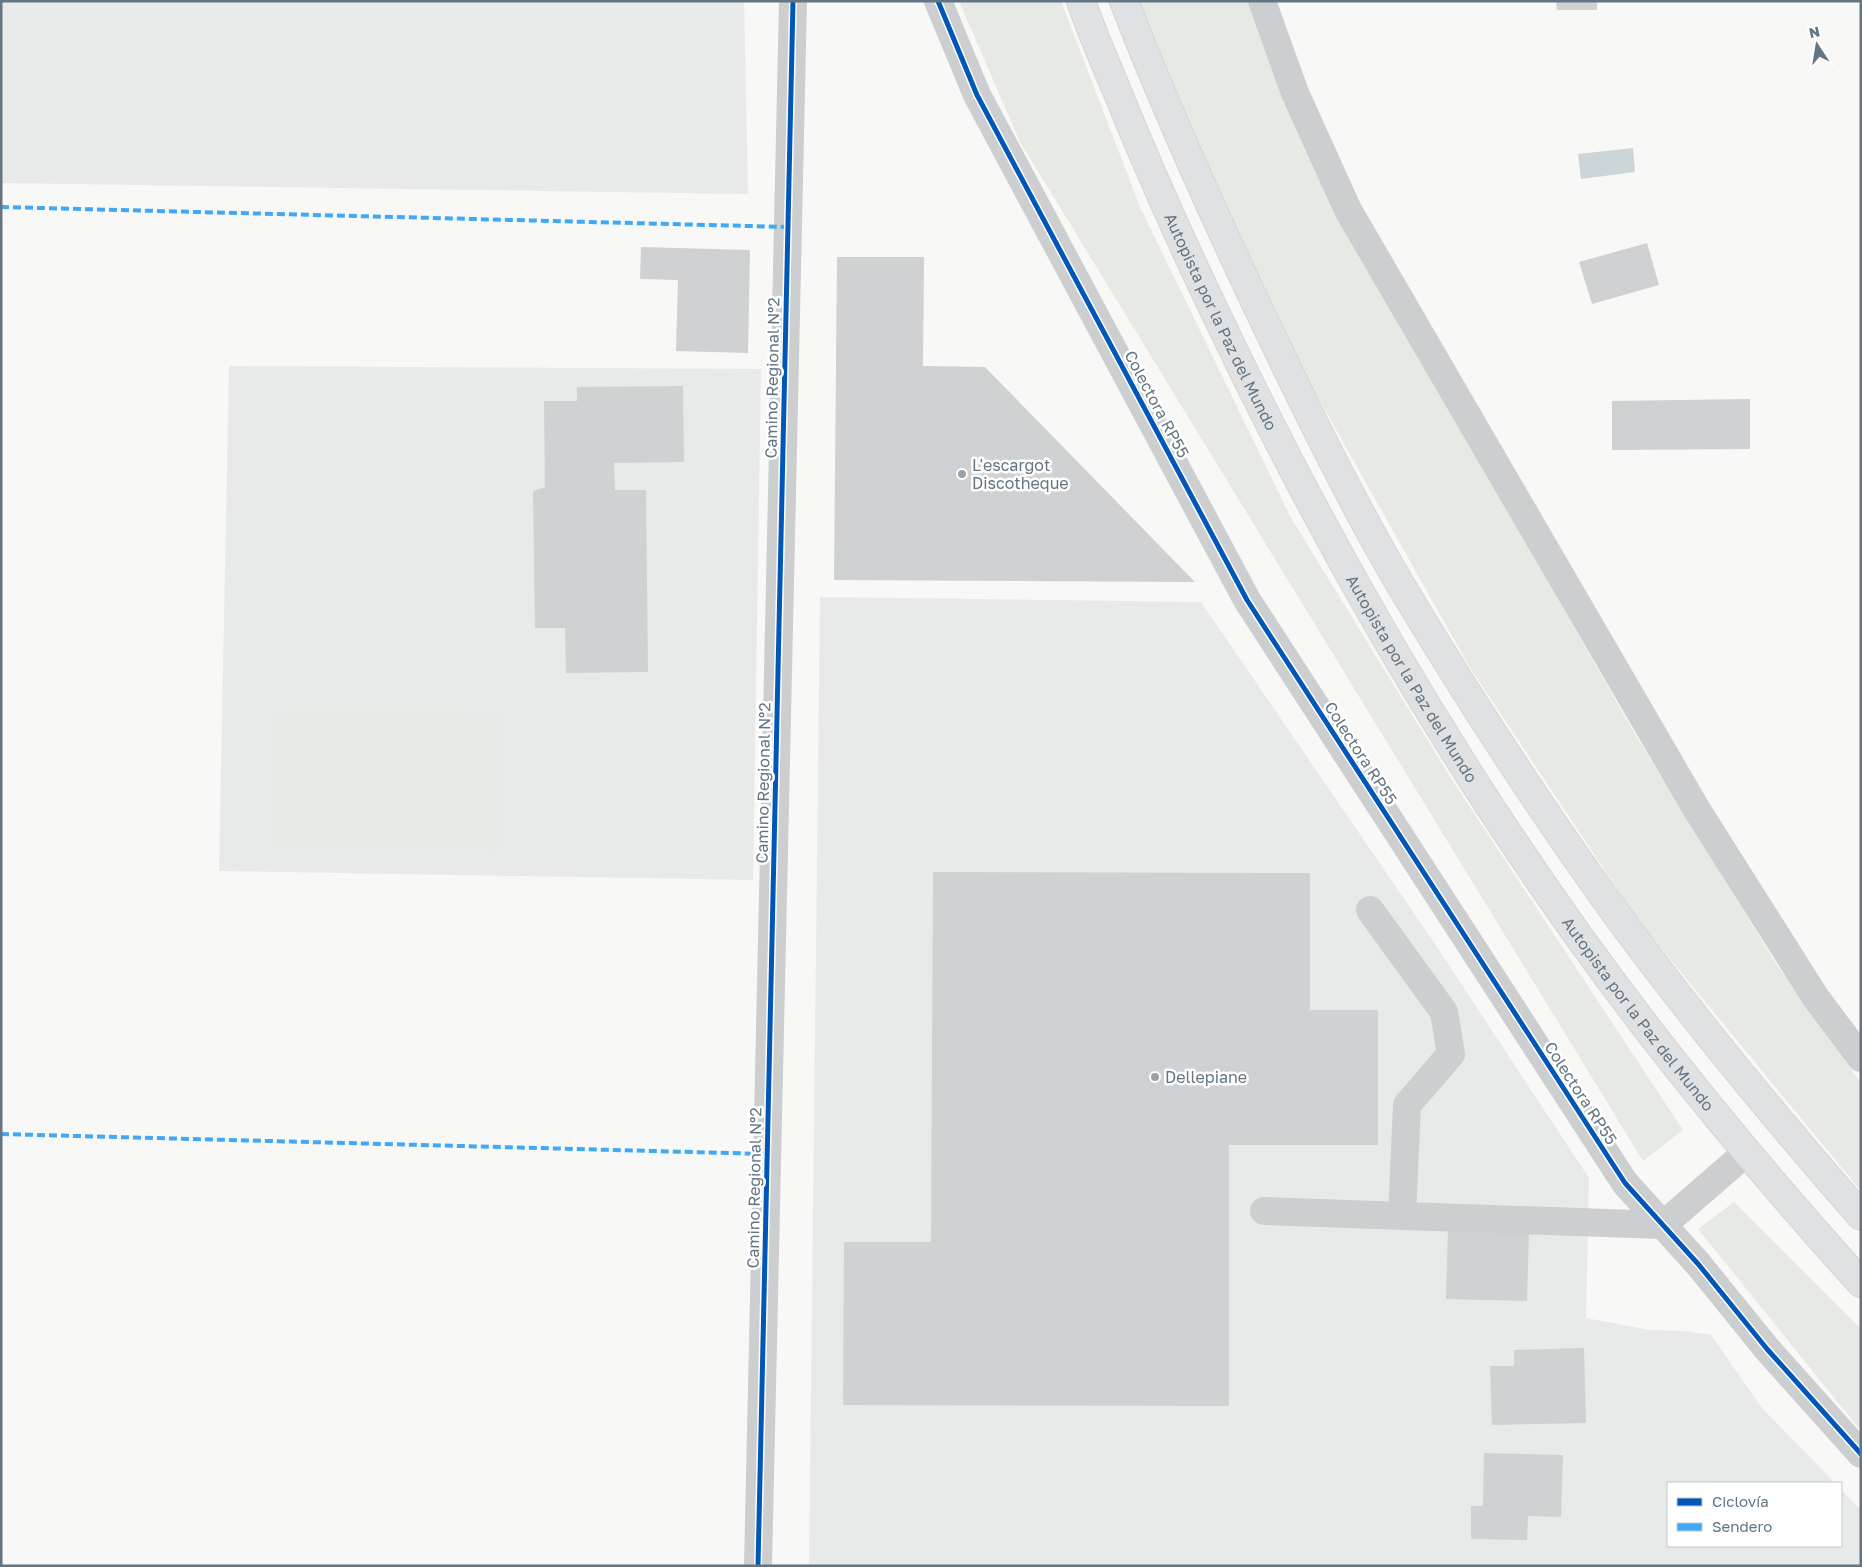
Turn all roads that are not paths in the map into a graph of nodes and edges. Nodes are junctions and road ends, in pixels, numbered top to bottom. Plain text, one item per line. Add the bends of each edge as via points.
1 (793, 1) edge
2 (938, 1) edge
3 (1081, 1) edge
4 (1124, 1) edge
5 (1262, 1) edge
6 (1370, 910) dead end
7 (1861, 1058) edge
8 (1747, 1152) junction
9 (1264, 1211) dead end
10 (1402, 1216) junction
11 (1861, 1216) edge
12 (1663, 1225) junction
13 (1861, 1283) edge
14 (1861, 1454) edge
15 (758, 1566) edge

1 - 15 street, Camino Regional Nº2
2 - 12 street, Colectora RP55 via 977,95 1247,600 1625,1183
3 - 8 highway, Autopista por la Paz del Mundo via 1173,225 1292,470 1352,580 1420,696 1566,918 1645,1026
4 - 11 highway via 1156,85 1225,239 1337,467 1399,583 1528,788 1604,898 1732,1063
5 - 7 street via 1295,93 1348,210 1697,810 1816,998
6 - 10 street via 1444,1012 1451,1054 1407,1105
8 - 12 street
8 - 13 highway, Autopista por la Paz del Mundo
9 - 10 street
10 - 12 street
12 - 14 street, Colectora RP55

